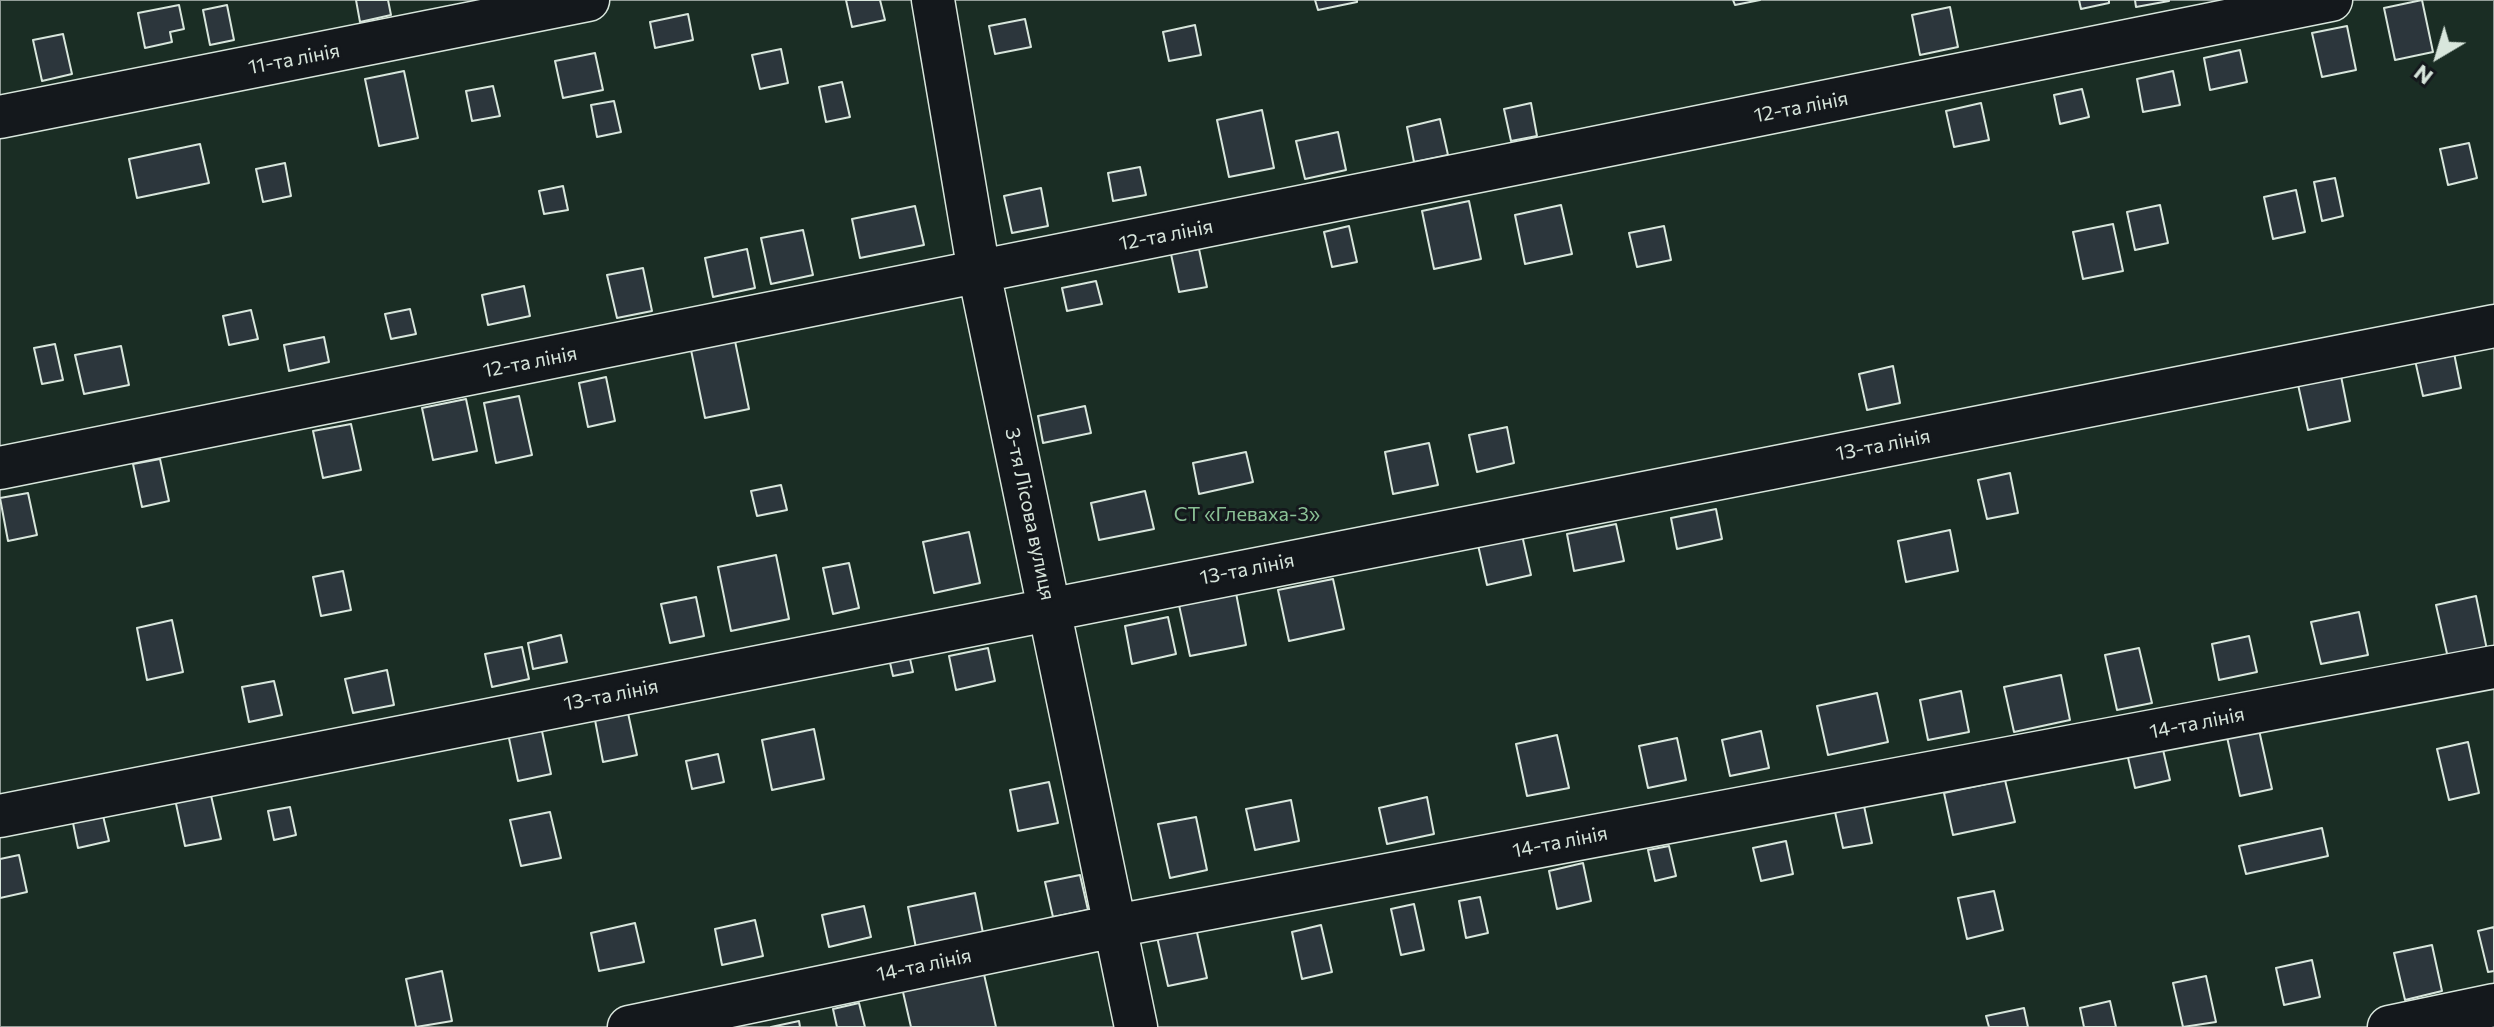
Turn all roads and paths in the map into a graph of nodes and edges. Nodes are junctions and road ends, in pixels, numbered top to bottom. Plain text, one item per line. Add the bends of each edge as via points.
1 (588, 0) edge
2 (933, 0) edge
3 (2331, 0) edge
4 (0, 117) edge
5 (979, 272) junction
6 (2494, 326) edge
7 (0, 468) edge
8 (1050, 608) junction
9 (2494, 667) edge
10 (0, 816) edge
11 (1115, 926) junction
12 (2494, 1005) edge
13 (629, 1027) edge
14 (1136, 1027) edge
15 (2389, 1027) edge

1 - 4 street, 11-та лінія
2 - 5 street, 3-тя Лісова вулиця
3 - 5 street, 12-та лінія
5 - 7 street, 12-та лінія
5 - 8 street, 3-тя Лісова вулиця
6 - 8 street, 13-та лінія
8 - 10 street, 13-та лінія
8 - 11 street, 3-тя Лісова вулиця
9 - 11 street, 14-та лінія
11 - 13 street, 14-та лінія
11 - 14 street, 3-тя Лісова вулиця
12 - 15 street

